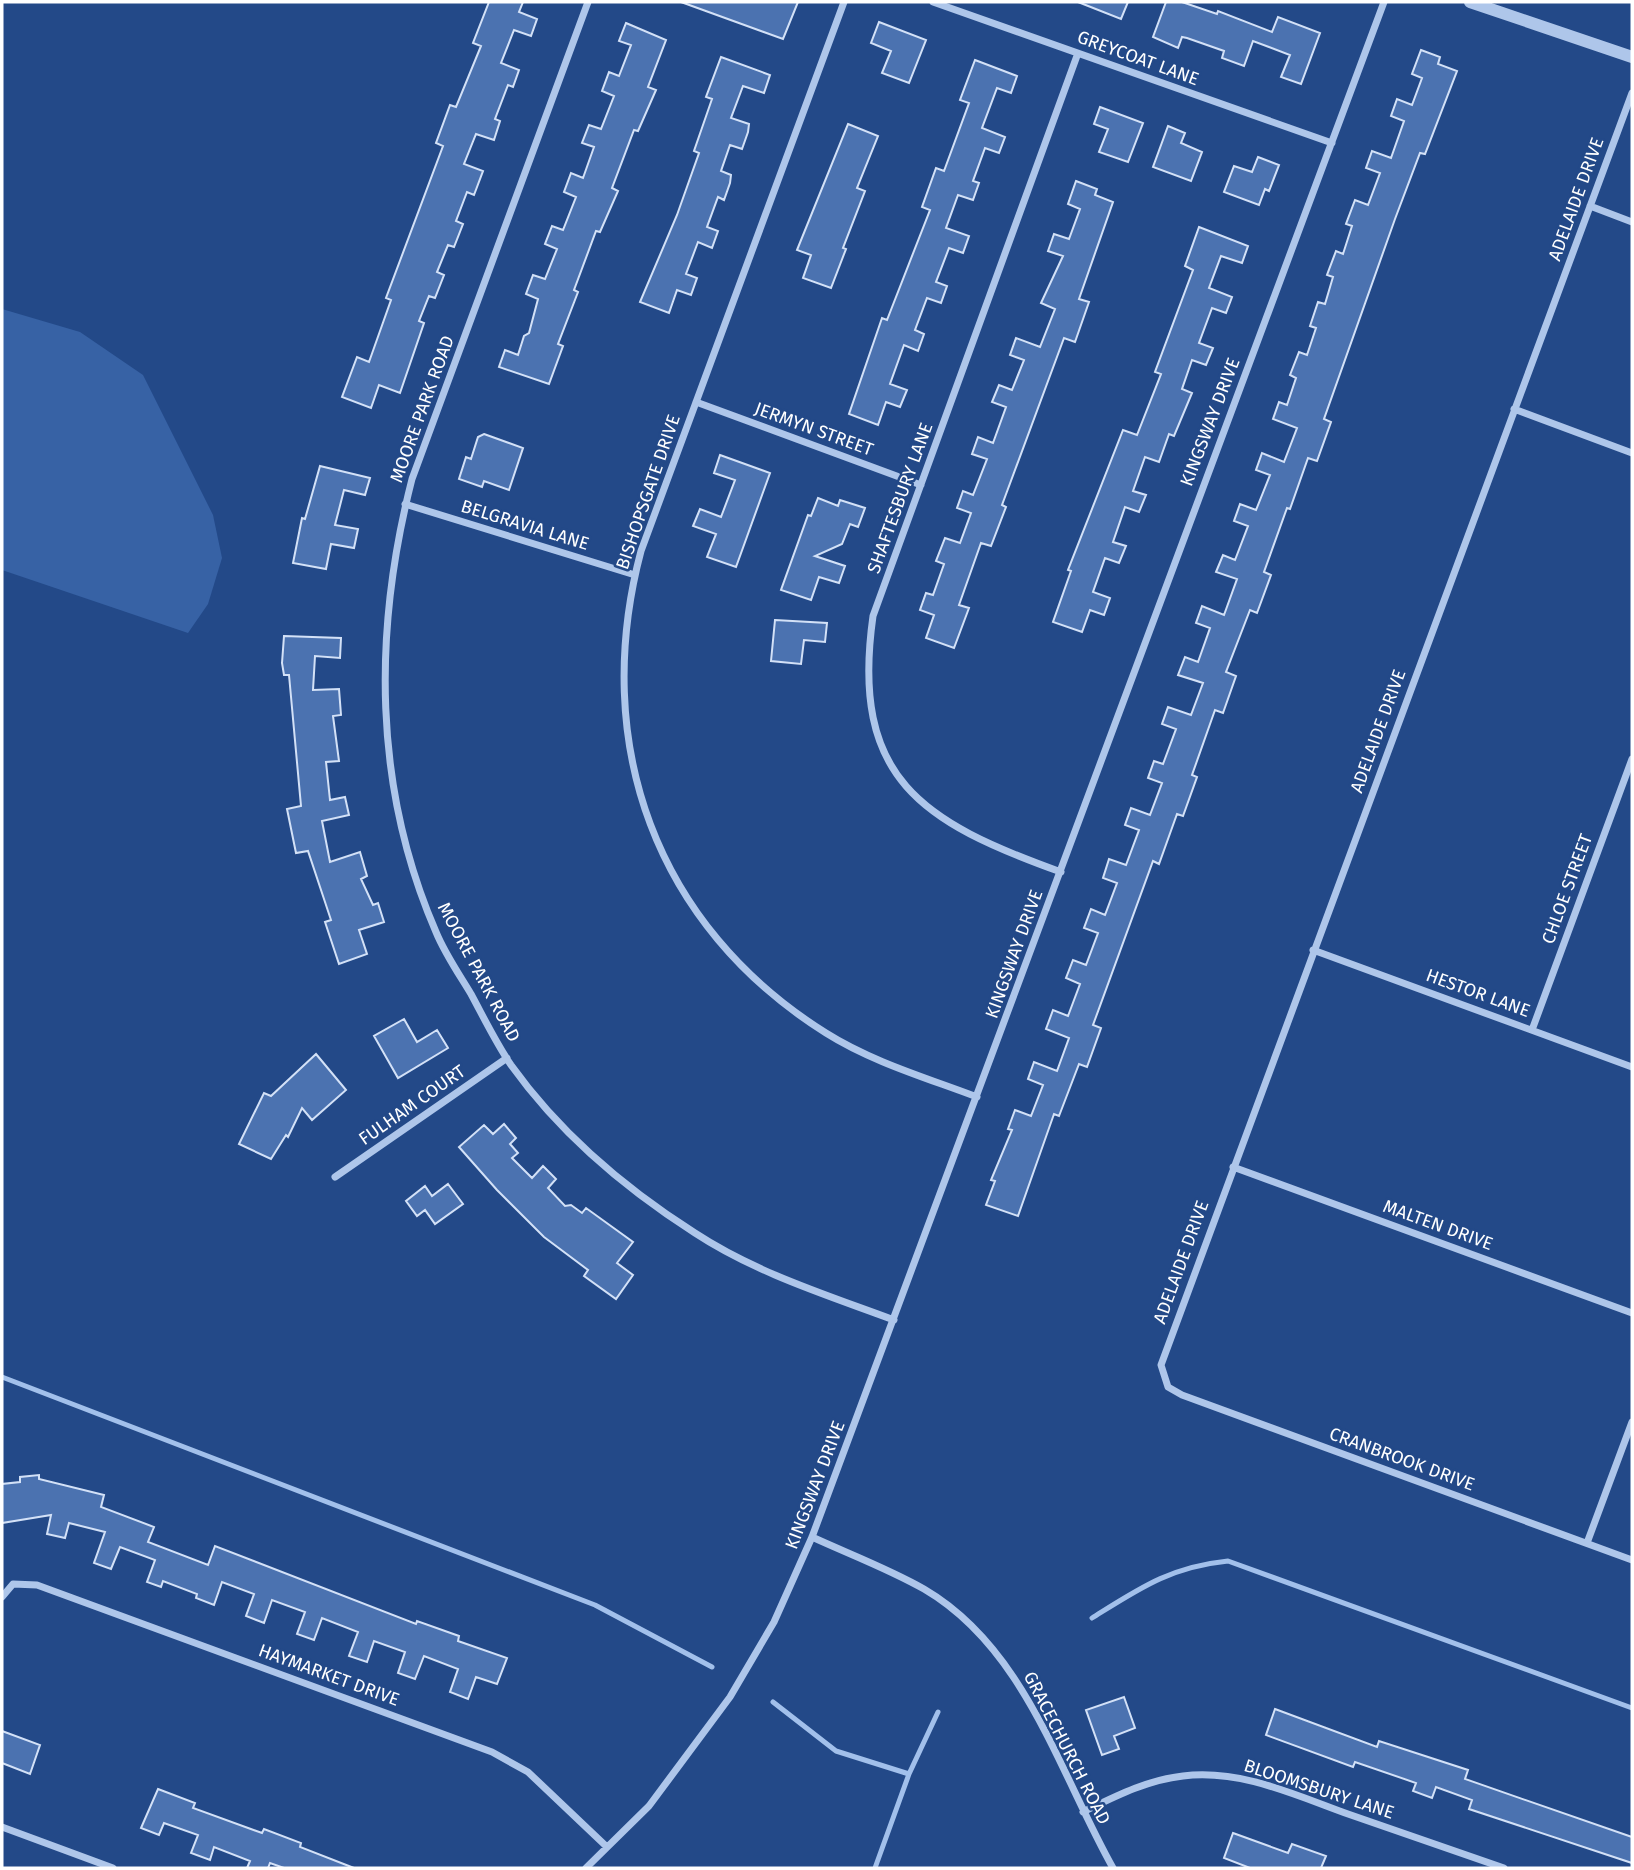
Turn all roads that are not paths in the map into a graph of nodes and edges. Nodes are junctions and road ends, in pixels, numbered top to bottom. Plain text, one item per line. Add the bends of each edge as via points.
1 (588, 2) edge
2 (844, 2) edge
3 (933, 2) edge
4 (1384, 2) edge
5 (1470, 2) edge
6 (1078, 53) junction
7 (1632, 57) edge
8 (1632, 93) edge
9 (1332, 143) junction
10 (1590, 206) junction
11 (1632, 222) edge
12 (696, 402) junction
13 (1514, 409) junction
14 (1632, 453) edge
15 (921, 485) junction
16 (405, 504) junction
17 (635, 575) junction
18 (1632, 759) edge
19 (1061, 872) junction
20 (1313, 950) junction
21 (1531, 1030) junction
22 (507, 1058) junction
23 (1632, 1067) edge
24 (977, 1097) junction
25 (1233, 1167) junction
26 (335, 1177) dead end
27 (1632, 1313) edge
28 (894, 1320) junction
29 (1164, 1381) joint
30 (1632, 1422) edge
31 (812, 1537) junction
32 (1587, 1543) junction
33 (1632, 1560) edge
34 (2, 1597) edge
35 (1083, 1812) junction
36 (2, 1827) edge
37 (607, 1847) junction
38 (113, 1868) edge
39 (586, 1868) edge
40 (1114, 1868) edge
41 (1504, 1868) edge

1 - 16 street, MOORE PARK ROAD
2 - 12 street, BISHOPSGATE DRIVE
3 - 6 street, GREYCOAT LANE
4 - 9 street, KINGSWAY DRIVE
5 - 7 street
6 - 9 street, GREYCOAT LANE
6 - 15 street, SHAFTESBURY LANE
8 - 10 street, ADELAIDE DRIVE
9 - 19 street, KINGSWAY DRIVE
10 - 11 street
10 - 13 street, ADELAIDE DRIVE
12 - 15 street, JERMYN STREET
12 - 17 street, BISHOPSGATE DRIVE
13 - 14 street
13 - 20 street, ADELAIDE DRIVE
15 - 19 street, SHAFTESBURY LANE via 873,616 869,688 878,736 898,779 933,812 973,838
16 - 17 street, BELGRAVIA LANE
16 - 22 street, MOORE PARK ROAD via 384,653 384,723 396,802 437,935
17 - 24 street, BISHOPSGATE DRIVE via 622,674 631,762 657,840 694,906 735,959 808,1021 866,1054
18 - 21 street, CHLOE STREET
19 - 24 street, KINGSWAY DRIVE
20 - 21 street, HESTOR LANE
20 - 25 street, ADELAIDE DRIVE
21 - 23 street, HESTOR LANE
22 - 26 street, FULHAM COURT
22 - 28 street, MOORE PARK ROAD via 586,1148 673,1218 782,1278
24 - 28 street, KINGSWAY DRIVE
25 - 27 street, MALTEN DRIVE
25 - 29 street, ADELAIDE DRIVE via 1163,1356
28 - 31 street, KINGSWAY DRIVE
29 - 32 street, CRANBROOK DRIVE via 1182,1395
30 - 32 street
31 - 35 street, GRACECHURCH ROAD via 924,1590 990,1645 1020,1685
31 - 37 street, KINGSWAY DRIVE via 774,1622 730,1697 649,1806
32 - 33 street, CRANBROOK DRIVE
34 - 37 street, HAYMARKET DRIVE via 13,1584 37,1584 492,1752 528,1772
35 - 40 street, GRACECHURCH ROAD
35 - 41 street, BLOOMSBURY LANE via 1145,1784 1182,1776 1220,1775 1278,1789
36 - 38 street
37 - 39 street, KINGSWAY DRIVE

